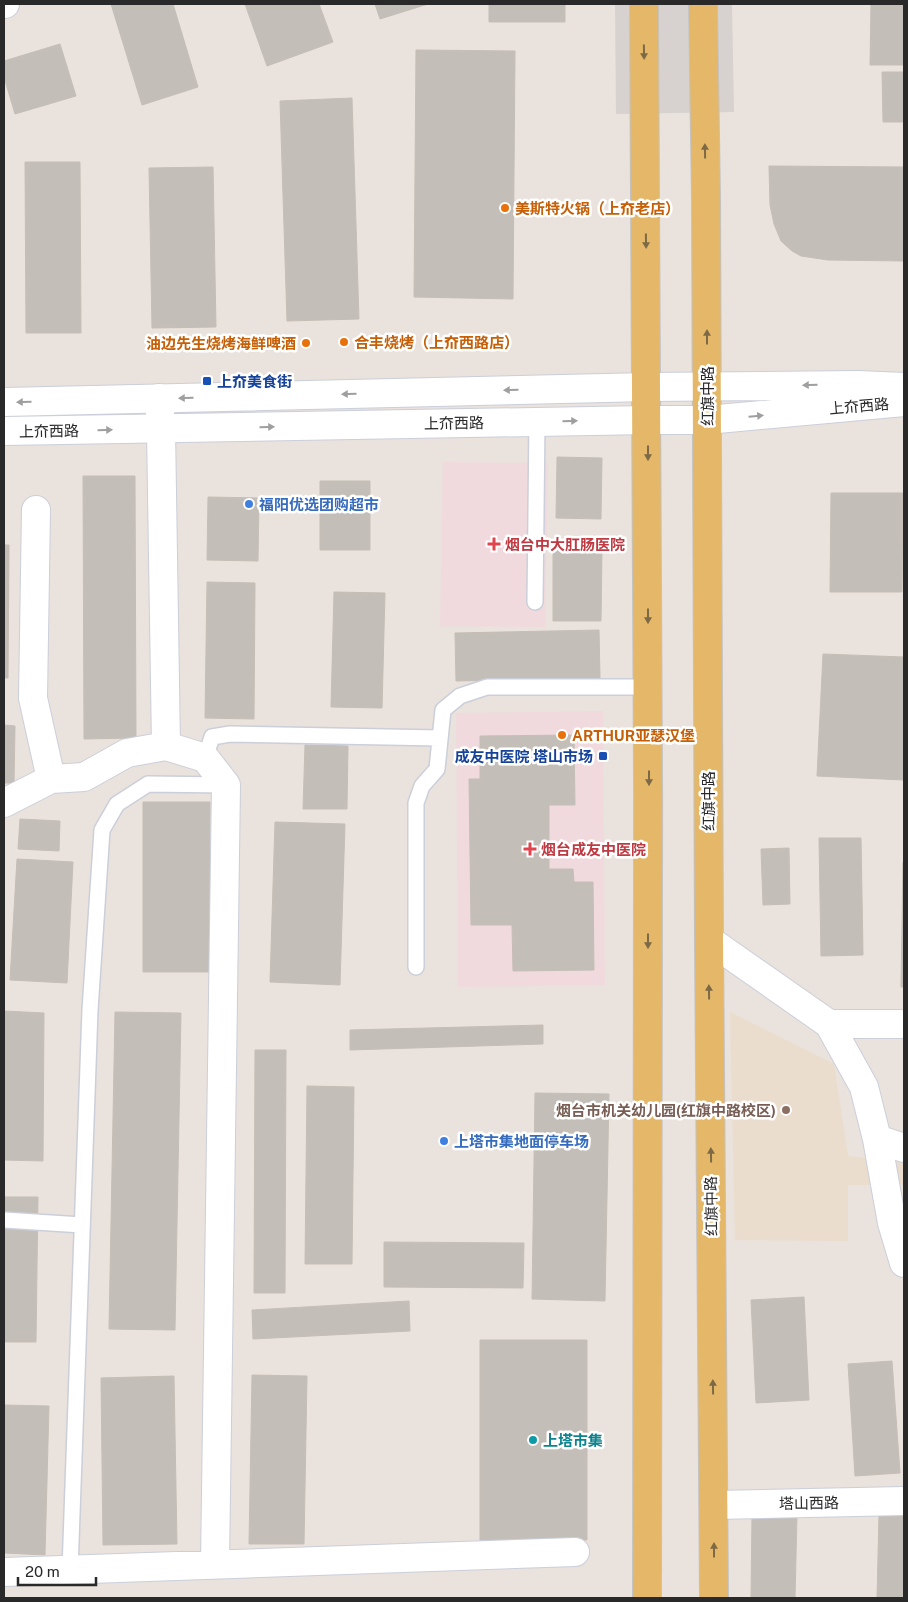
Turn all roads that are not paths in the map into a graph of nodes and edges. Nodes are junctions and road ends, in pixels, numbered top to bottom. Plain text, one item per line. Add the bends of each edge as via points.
1 (644, 4) edge
2 (703, 4) edge
3 (904, 377) edge
4 (648, 387) junction
5 (707, 387) junction
6 (904, 387) edge
7 (858, 396) junction
8 (159, 398) junction
9 (4, 402) edge
10 (904, 402) edge
11 (648, 420) junction
12 (707, 420) junction
13 (537, 421) junction
14 (161, 428) junction
15 (4, 432) edge
16 (36, 510) dead end
17 (535, 602) dead end
18 (648, 687) junction
19 (440, 738) junction
20 (166, 746) junction
21 (205, 758) junction
22 (51, 779) junction
23 (226, 785) junction
24 (4, 803) edge
25 (709, 940) junction
26 (416, 967) dead end
27 (829, 1024) junction
28 (904, 1024) edge
29 (877, 1139) junction
30 (904, 1148) edge
31 (4, 1220) edge
32 (82, 1224) junction
33 (904, 1262) edge
34 (904, 1501) edge
35 (714, 1505) junction
36 (575, 1552) dead end
37 (215, 1564) junction
38 (70, 1570) junction
39 (4, 1572) edge
40 (647, 1598) edge
41 (714, 1598) edge

1 -> 4 main road
5 -> 2 main road, 红旗中路
3 - 7 street
4 - 5 street, 上夼西路
4 -> 8 street, 上夼西路
4 - 11 main road
7 -> 5 street, 上夼西路
5 - 12 main road, 红旗中路
6 - 7 street, 上夼西路
7 - 10 street, 上夼西路
12 -> 7 street, 上夼西路
8 -> 9 street, 上夼西路
8 - 14 street
11 - 12 street, 上夼西路
13 -> 11 street, 上夼西路
11 -> 18 main road
12 - 25 main road, 红旗中路
14 -> 13 street, 上夼西路
13 - 17 lane
15 -> 14 street, 上夼西路
14 - 20 street
16 - 22 street via 33,698
18 - 19 lane via 487,687 460,696 444,710
18 -> 40 main road
19 - 21 lane via 230,734 212,737
19 - 26 lane via 437,769 422,786 416,803
20 - 21 street
20 - 22 street via 127,753 84,778
21 - 23 street
22 - 24 street
23 - 32 lane via 148,784 117,804 102,830 90,1010
23 - 37 street
25 - 27 street
35 -> 25 main road, 红旗中路
27 - 28 street
27 - 29 street via 864,1087
29 - 30 street
29 - 33 street via 892,1223
31 - 32 lane
32 - 38 lane
34 - 35 street, 塔山西路
41 -> 35 main road, 红旗中路
36 - 37 street
37 - 38 street
38 - 39 street

